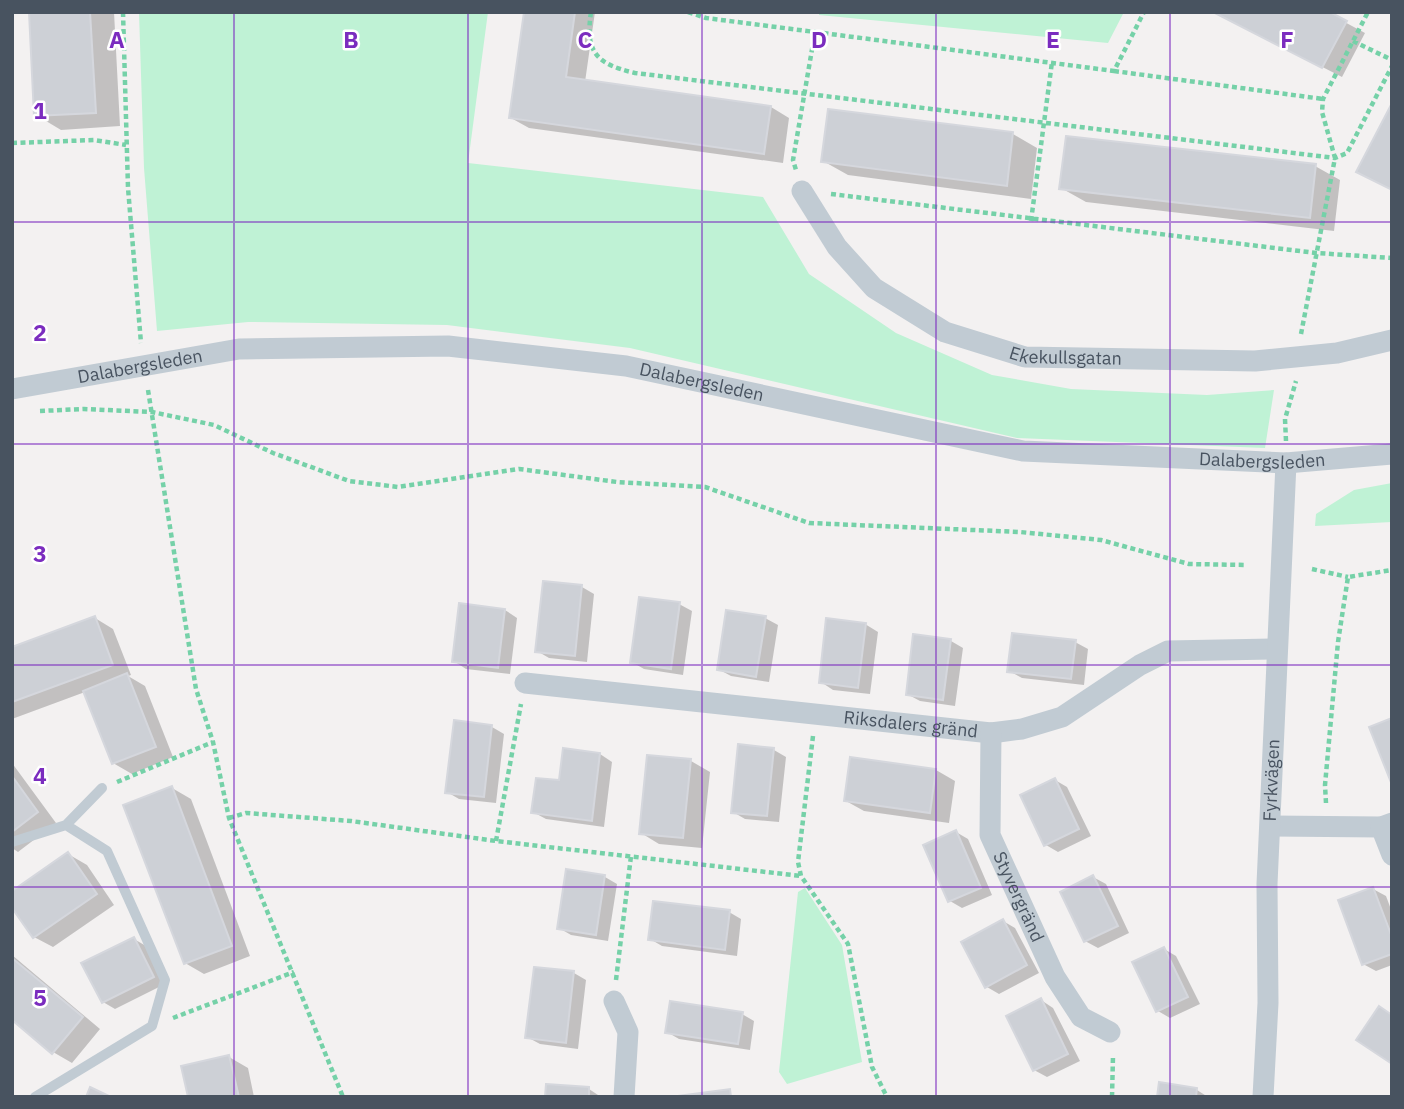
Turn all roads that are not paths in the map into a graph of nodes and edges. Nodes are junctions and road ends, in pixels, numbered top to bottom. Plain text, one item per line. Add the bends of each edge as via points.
1 (802, 191) road end
2 (1392, 340) edge
3 (12, 389) edge
4 (1392, 454) edge
5 (1286, 463) junction
6 (1276, 649) junction
7 (525, 683) road end
8 (991, 733) junction
9 (102, 788) road end
10 (66, 825) junction
11 (1387, 825) edge
12 (1272, 826) junction
13 (12, 842) edge
14 (1392, 855) edge
15 (614, 1001) road end
16 (1110, 1032) road end
17 (35, 1097) edge
18 (624, 1097) edge
19 (1263, 1097) edge

1 - 2 street, Ekekullsgatan via 837,247 874,288 945,332 1025,357 1255,361 1337,353
3 - 5 street, Dalabergsleden via 239,349 448,346 626,366 1023,451
4 - 5 street, Dalabergsleden
5 - 6 street, Fyrkvägen
6 - 8 street, Riksdalers gränd via 1168,651 1140,664 1062,717
6 - 12 street, Fyrkvägen
7 - 8 street, Riksdalers gränd
8 - 16 street, Styvergränd via 990,835 1055,976 1081,1017
9 - 10 lane
10 - 13 lane
10 - 17 lane via 107,851 165,980 152,1026
11 - 12 street
11 - 14 street
12 - 19 street, Fyrkvägen
15 - 18 street via 628,1032

